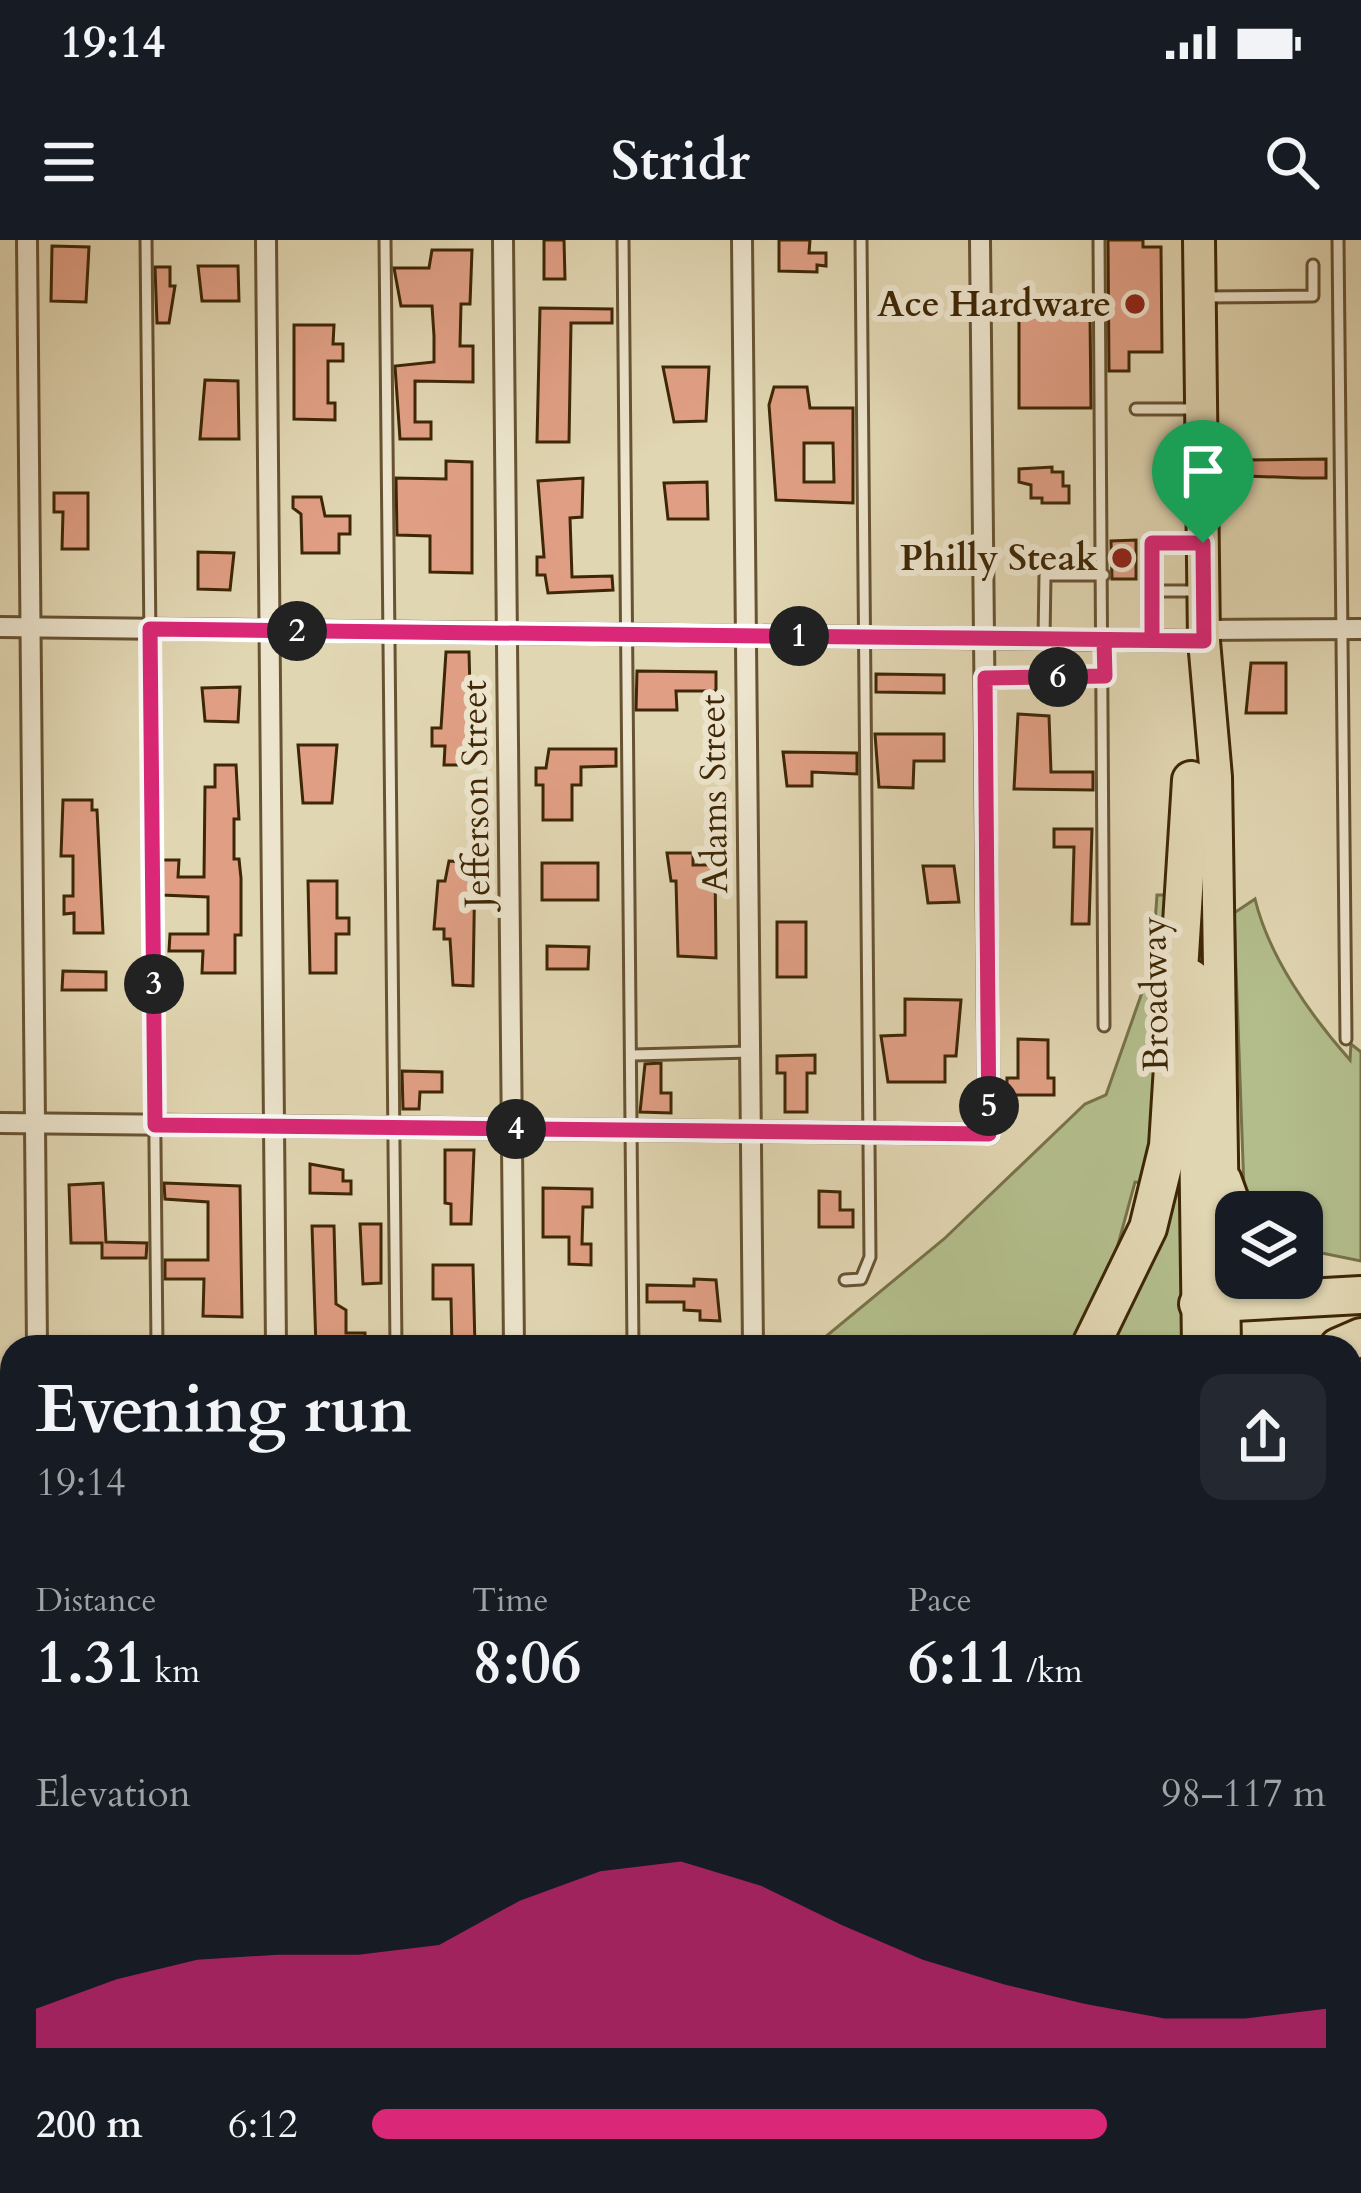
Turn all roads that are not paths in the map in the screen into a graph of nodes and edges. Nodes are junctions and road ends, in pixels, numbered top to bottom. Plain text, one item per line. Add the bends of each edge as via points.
1 (27, 240) edge
2 (146, 240) edge
3 (266, 240) edge
4 (385, 240) edge
5 (503, 240) edge
6 (622, 240) edge
7 (742, 240) edge
8 (861, 240) edge
9 (980, 240) edge
10 (1099, 240) edge
11 (1199, 240) edge
12 (1338, 240) edge
13 (1313, 265) dead end
14 (1200, 298) junction
15 (1136, 409) dead end
16 (1201, 409) junction
17 (1202, 469) junction
18 (1240, 469) dead end
19 (1326, 469) dead end
20 (1341, 469) junction
21 (1203, 543) junction
22 (1104, 575) junction
23 (1152, 591) junction
24 (1203, 591) junction
25 (0, 627) edge
26 (31, 628) junction
27 (150, 629) junction
28 (1352, 629) edge
29 (270, 631) junction
30 (388, 632) junction
31 (507, 633) junction
32 (627, 634) junction
33 (746, 636) junction
34 (1204, 636) junction
35 (863, 637) junction
36 (984, 638) junction
37 (1044, 639) junction
38 (1104, 640) junction
39 (1152, 640) junction
40 (1105, 676) junction
41 (985, 678) junction
42 (1191, 780) junction
43 (1104, 1026) dead end
44 (1346, 1039) dead end
45 (750, 1052) junction
46 (633, 1055) junction
47 (0, 1123) edge
48 (34, 1123) junction
49 (155, 1125) junction
50 (274, 1127) junction
51 (393, 1128) junction
52 (513, 1129) junction
53 (634, 1130) junction
54 (751, 1131) junction
55 (870, 1132) junction
56 (1223, 1181) junction
57 (1227, 1191) edge
58 (845, 1280) dead end
59 (1323, 1285) edge
60 (1356, 1295) edge
61 (1211, 1303) junction
62 (37, 1335) edge
63 (157, 1335) edge
64 (276, 1335) edge
65 (396, 1335) edge
66 (514, 1335) edge
67 (633, 1335) edge
68 (753, 1335) edge
69 (1096, 1335) edge
70 (1202, 1335) edge
71 (1221, 1335) edge

1 - 26 street
2 - 27 lane
3 - 29 street
4 - 30 lane
5 - 31 street, Jefferson Street
6 - 32 lane
7 - 33 street, Adams Street
8 - 35 lane
9 - 36 street
10 - 22 lane
11 - 14 main road, Broadway
12 - 20 lane
13 - 14 lane via 1313,296
14 - 16 main road, Broadway
15 - 16 lane
16 - 17 main road, Broadway
17 - 18 lane
17 - 21 main road, Broadway
19 - 20 lane
20 - 28 lane
21 - 23 lane via 1152,543
21 - 24 main road, Broadway
22 - 37 lane via 1045,575
22 - 38 lane
23 - 24 lane
23 - 39 lane
24 - 34 main road, Broadway
25 - 26 street
26 - 27 street
26 - 48 street
27 - 29 street
27 - 49 lane
28 - 34 street
28 - 44 lane
29 - 30 street
29 - 50 street
30 - 31 street
30 - 51 lane
31 - 32 street
31 - 52 street, Jefferson Street
32 - 33 street
32 - 46 lane
33 - 35 street
33 - 45 street, Adams Street
34 - 39 street
34 - 42 main road, Broadway
34 - 56 main road, Broadway via 1216,777
35 - 36 street
35 - 55 lane
36 - 37 street
36 - 41 street
37 - 38 street
38 - 39 street
38 - 40 lane
40 - 41 lane
40 - 43 lane
41 - 55 street via 989,1134
42 - 61 main road, Broadway
42 - 69 highway via 1168,1146 1148,1228
45 - 46 lane
45 - 54 street, Adams Street
46 - 53 lane
47 - 48 street
48 - 49 street
48 - 62 street
49 - 50 street
49 - 63 lane
50 - 51 street
50 - 64 street
51 - 52 street
51 - 65 lane
52 - 53 street
52 - 66 street, Jefferson Street
53 - 54 street
53 - 67 lane
54 - 55 street
54 - 68 street, Adams Street
55 - 58 lane via 870,1256 862,1280
56 - 57 highway
56 - 61 main road, Broadway
59 - 60 highway
60 - 61 highway
61 - 70 main road, Broadway
61 - 71 main road, Broadway

